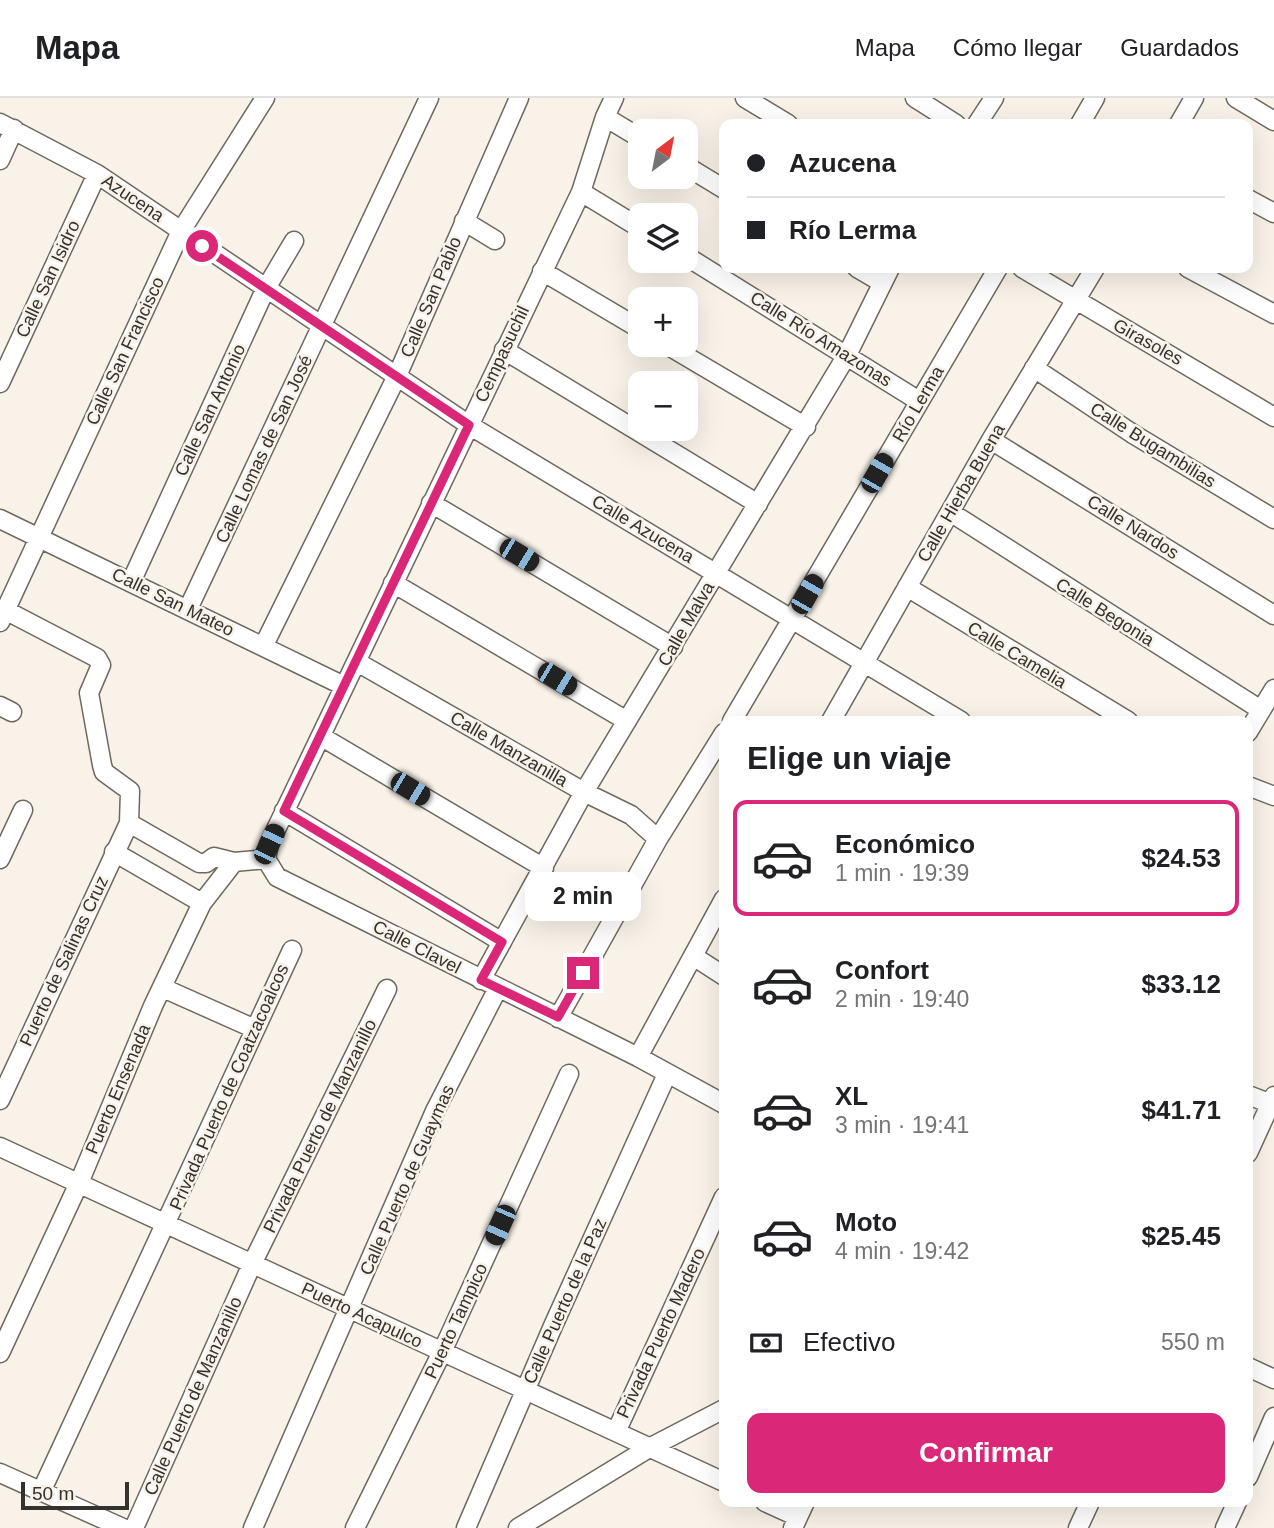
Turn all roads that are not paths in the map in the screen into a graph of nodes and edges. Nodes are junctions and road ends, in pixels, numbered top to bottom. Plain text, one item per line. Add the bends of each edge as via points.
1 (265, 98) edge
2 (429, 98) edge
3 (519, 98) edge
4 (614, 98) edge
5 (745, 98) edge
6 (915, 98) edge
7 (994, 98) edge
8 (1096, 98) edge
9 (1194, 98) edge
10 (1236, 98) edge
11 (605, 117) junction
12 (780, 119) edge
13 (948, 119) edge
14 (980, 119) edge
15 (1083, 119) edge
16 (1183, 119) edge
17 (1274, 121) edge
18 (7, 126) edge
19 (628, 131) edge
20 (0, 160) edge
21 (698, 173) edge
22 (97, 174) junction
23 (719, 186) edge
24 (581, 192) junction
25 (1253, 202) edge
26 (1274, 213) edge
27 (464, 221) junction
28 (628, 221) edge
29 (181, 231) junction
30 (495, 240) dead end
31 (294, 241) dead end
32 (698, 263) edge
33 (542, 271) junction
34 (995, 273) edge
35 (1030, 273) edge
36 (1092, 273) edge
37 (1197, 273) edge
38 (885, 275) edge
39 (265, 290) junction
40 (1074, 300) junction
41 (1274, 314) edge
42 (628, 322) edge
43 (323, 326) junction
44 (503, 350) junction
45 (847, 355) junction
46 (687, 357) edge
47 (1034, 368) junction
48 (397, 376) junction
49 (0, 383) edge
50 (919, 401) junction
51 (1274, 417) edge
52 (469, 425) junction
53 (806, 427) junction
54 (991, 440) junction
55 (431, 503) junction
56 (758, 504) junction
57 (950, 512) junction
58 (0, 519) edge
59 (1274, 519) edge
60 (39, 538) junction
61 (715, 573) junction
62 (131, 582) junction
63 (393, 583) junction
64 (907, 587) junction
65 (188, 609) junction
66 (1274, 615) edge
67 (3, 616) edge
68 (793, 618) junction
69 (264, 645) junction
70 (673, 647) junction
71 (865, 661) junction
72 (357, 662) junction
73 (344, 686) junction
74 (1274, 689) edge
75 (1261, 710) junction
76 (735, 716) edge
77 (834, 716) edge
78 (953, 716) edge
79 (1120, 716) edge
80 (627, 721) junction
81 (1253, 724) edge
82 (321, 737) junction
83 (719, 741) edge
84 (1253, 788) edge
85 (584, 792) junction
86 (1274, 796) edge
87 (23, 810) dead end
88 (284, 811) junction
89 (129, 823) junction
90 (658, 839) junction
91 (114, 852) junction
92 (0, 859) edge
93 (266, 859) junction
94 (234, 862) junction
95 (544, 868) junction
96 (202, 903) junction
97 (719, 908) edge
98 (502, 942) junction
99 (292, 950) dead end
100 (693, 956) junction
101 (719, 973) edge
102 (481, 980) junction
103 (163, 988) junction
104 (498, 988) junction
105 (387, 989) dead end
106 (558, 1017) junction
107 (255, 1029) junction
108 (638, 1056) junction
109 (569, 1074) dead end
110 (667, 1074) junction
111 (1253, 1096) edge
112 (0, 1100) edge
113 (719, 1101) edge
114 (1273, 1102) edge
115 (1253, 1143) edge
116 (0, 1147) edge
117 (79, 1183) junction
118 (719, 1208) edge
119 (167, 1224) junction
120 (252, 1264) junction
121 (351, 1309) junction
122 (442, 1352) junction
123 (0, 1353) edge
124 (1253, 1369) edge
125 (1274, 1379) edge
126 (525, 1390) junction
127 (719, 1412) edge
128 (1274, 1417) edge
129 (616, 1432) junction
130 (649, 1448) junction
131 (1253, 1465) edge
132 (0, 1473) edge
133 (719, 1480) edge
134 (41, 1492) junction
135 (778, 1507) edge
136 (1088, 1507) edge
137 (1235, 1507) edge
138 (799, 1515) edge
139 (123, 1528) edge
140 (134, 1528) edge
141 (253, 1528) edge
142 (355, 1528) edge
143 (466, 1528) edge
144 (518, 1528) edge
145 (1078, 1528) edge
146 (1225, 1528) edge

1 - 29 street, Calle San Francisco
2 - 43 street, Calle Lomas de San José
3 - 27 street, Calle San Pablo
4 - 11 street, Cempasuchil
5 - 12 street
6 - 13 street
7 - 14 street
8 - 15 street
9 - 16 street
10 - 17 street
11 - 19 street
11 - 24 street, Cempasuchil
18 - 20 street
18 - 22 street, Azucena
21 - 23 street
22 - 29 street, Azucena
22 - 49 street, Calle San Isidro
24 - 28 street
24 - 33 street, Cempasuchil
25 - 26 street
27 - 30 street
27 - 48 street, Calle San Pablo
29 - 39 street, Azucena
29 - 60 street, Calle San Francisco
31 - 39 street, Calle San Antonio
32 - 45 street, Calle Río Amazonas
33 - 42 street
33 - 44 street, Cempasuchil
34 - 50 street, Río Lerma
35 - 40 street, Girasoles
36 - 40 street, Calle Hierba Buena
37 - 41 street
38 - 45 street, Calle Malva
39 - 43 street, Azucena
39 - 62 street, Calle San Antonio
40 - 47 street, Calle Hierba Buena
40 - 51 street, Girasoles
43 - 48 street, Azucena
43 - 65 street, Calle Lomas de San José
44 - 52 street, Cempasuchil
44 - 56 street
45 - 50 street, Calle Río Amazonas
45 - 53 street, Calle Malva
46 - 53 street
47 - 54 street, Calle Hierba Buena
47 - 59 street, Calle Bugambilias
48 - 52 street, Azucena
48 - 69 street, Calle San Pablo
50 - 68 street, Río Lerma
52 - 55 street, Cempasuchil
52 - 61 street, Calle Azucena
53 - 56 street, Calle Malva
54 - 57 street, Calle Hierba Buena
54 - 66 street, Calle Nardos
55 - 63 street, Cempasuchil
55 - 70 street
56 - 61 street, Calle Malva
57 - 64 street, Calle Hierba Buena
57 - 75 street, Calle Begonia
58 - 60 street, Calle San Mateo
60 - 62 street, Calle San Mateo
60 - 67 street, Calle San Francisco
61 - 68 street, Calle Azucena
61 - 70 street, Calle Malva
62 - 65 street, Calle San Mateo
63 - 72 street, Cempasuchil
63 - 80 street
64 - 71 street, Calle Hierba Buena
64 - 79 street, Calle Camelia
65 - 69 street, Calle San Mateo
67 - 89 street via 97,658 101,665 89,693 92,716 104,772 130,791
68 - 71 street, Calle Azucena
68 - 76 street, Río Lerma
69 - 73 street, Calle San Mateo
70 - 80 street, Calle Malva
71 - 77 street, Calle Hierba Buena
71 - 78 street, Calle Azucena
72 - 73 street, Cempasuchil
72 - 85 street, Calle Manzanilla
73 - 82 street, Cempasuchil
74 - 75 street
75 - 81 street
80 - 85 street, Calle Malva
82 - 88 street, Cempasuchil
82 - 95 street
83 - 90 street
84 - 86 street
85 - 90 street, Calle Manzanilla via 631,815
85 - 95 street, Calle Malva
87 - 92 street
88 - 93 street, Cempasuchil
88 - 98 street
89 - 91 street, Puerto de Salinas Cruz
89 - 94 street via 199,863 214,857
90 - 106 street
91 - 96 street
91 - 112 street, Puerto de Salinas Cruz
93 - 94 street
93 - 102 street, Calle Clavel via 276,877
94 - 96 street, Puerto Ensenada
95 - 98 street, Calle Malva
96 - 103 street, Puerto Ensenada
97 - 100 street
98 - 102 street, Calle Malva
99 - 107 street, Privada Puerto de Coatzacoalcos
100 - 101 street
100 - 108 street
102 - 104 street, Calle Clavel
103 - 107 street
103 - 117 street, Puerto Ensenada
104 - 106 street, Calle Clavel
104 - 121 street, Calle Puerto de Guaymas via 435,1111
105 - 120 street, Privada Puerto de Manzanillo
106 - 108 street, Calle Clavel
107 - 119 street, Privada Puerto de Coatzacoalcos
108 - 110 street, Calle Clavel
109 - 122 street, Puerto Tampico
110 - 113 street, Calle Clavel
110 - 126 street, Calle Puerto de la Paz
111 - 114 street
114 - 115 street
116 - 117 street, Puerto Acapulco
117 - 119 street, Puerto Acapulco
117 - 123 street, Puerto Ensenada
118 - 129 street, Privada Puerto Madero
119 - 120 street, Puerto Acapulco
119 - 134 street, Privada Puerto de Coatzacoalcos
120 - 121 street, Puerto Acapulco
120 - 140 street, Calle Puerto de Manzanillo
121 - 122 street, Puerto Acapulco
121 - 141 street, Calle Puerto de Guaymas
122 - 126 street, Puerto Acapulco
122 - 142 street, Puerto Tampico
124 - 125 street
126 - 129 street, Puerto Acapulco
126 - 143 street, Calle Puerto de la Paz
127 - 130 street
128 - 131 street
129 - 130 street, Puerto Acapulco
130 - 133 street, Puerto Acapulco
130 - 144 street
132 - 134 street
134 - 139 street
135 - 138 street
136 - 145 street
137 - 146 street

